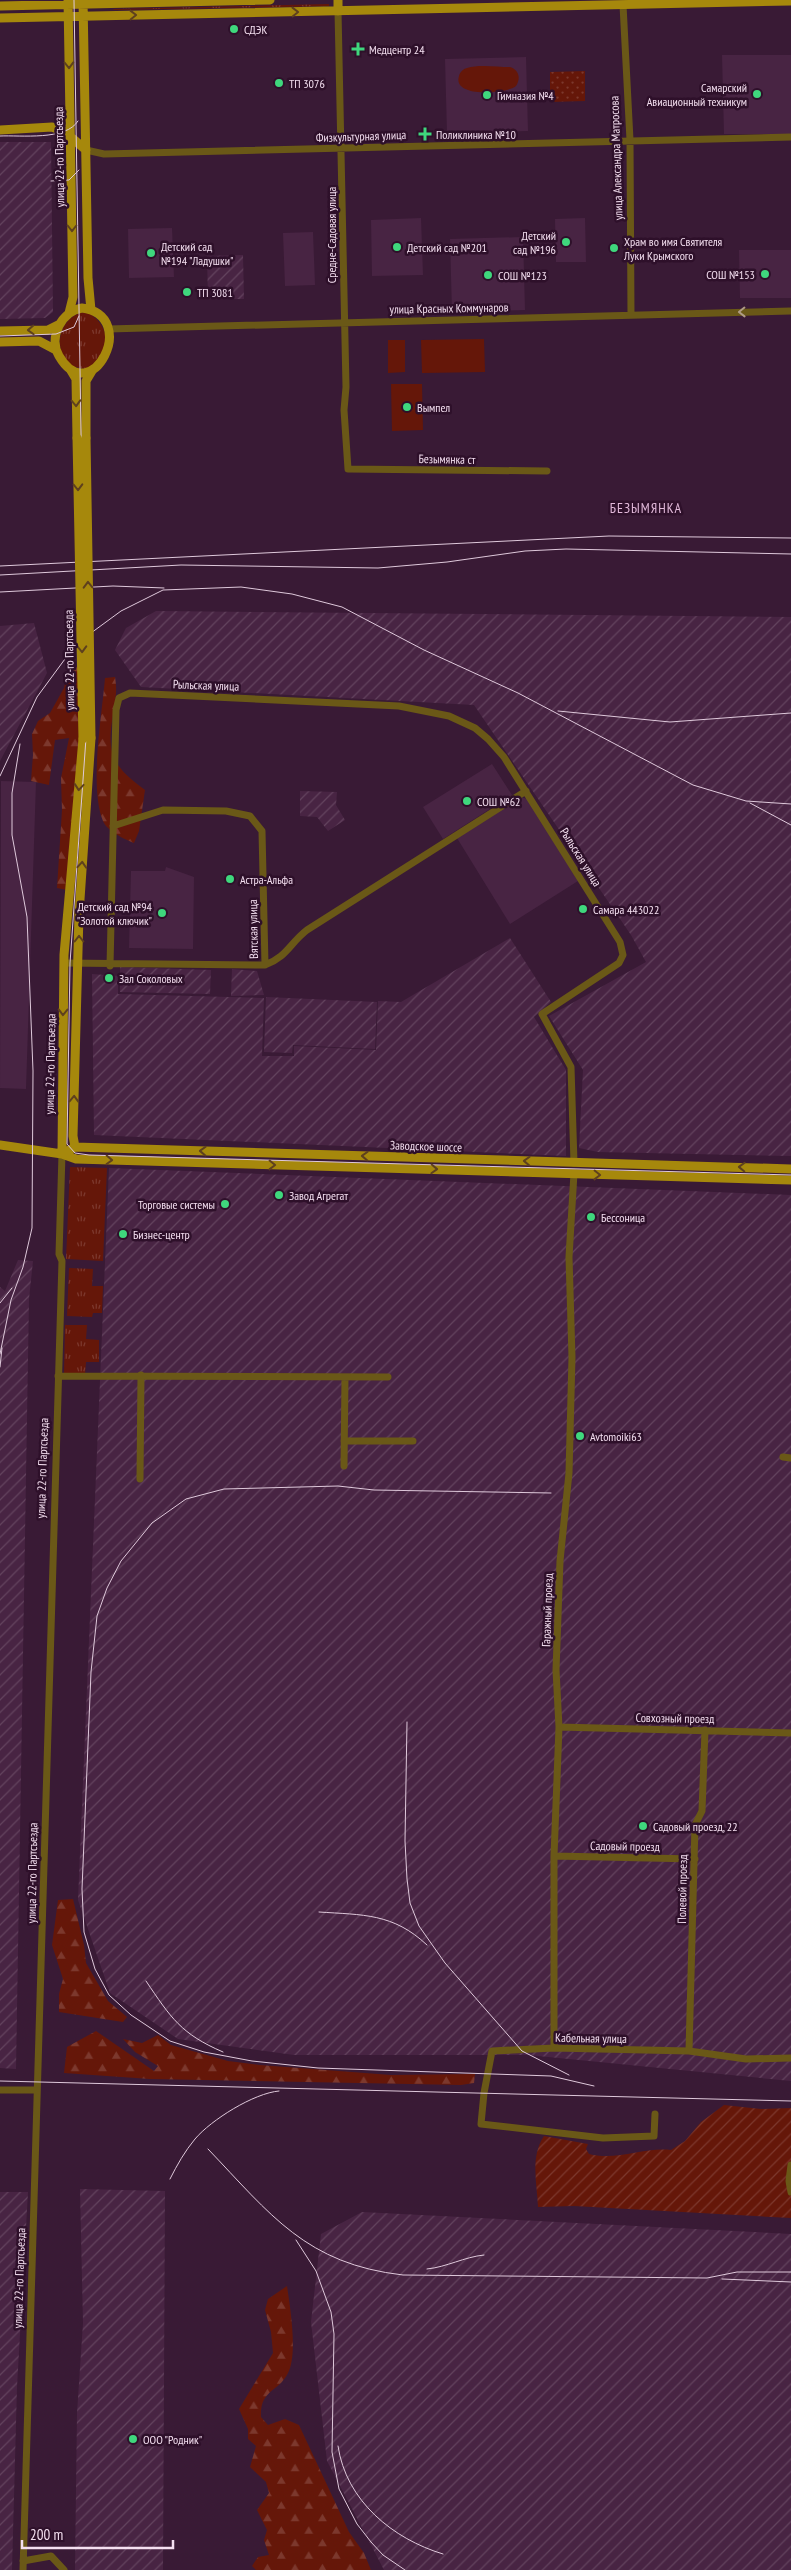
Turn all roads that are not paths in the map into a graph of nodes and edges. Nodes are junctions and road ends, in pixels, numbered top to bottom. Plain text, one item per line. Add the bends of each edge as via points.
1 (270, 0) edge
2 (338, 0) edge
3 (782, 1) edge
4 (791, 1) edge
5 (83, 2) edge
6 (69, 3) edge
7 (623, 3) edge
8 (114, 4) junction
9 (0, 6) edge
10 (34, 6) junction
11 (338, 12) junction
12 (69, 16) junction
13 (84, 16) junction
14 (115, 16) junction
15 (35, 17) junction
16 (0, 18) edge
17 (0, 130) edge
18 (71, 137) junction
19 (791, 137) edge
20 (630, 140) junction
21 (343, 149) junction
22 (86, 150) junction
23 (91, 310) junction
24 (791, 311) edge
25 (69, 313) junction
26 (631, 315) junction
27 (344, 321) junction
28 (60, 324) junction
29 (108, 328) junction
30 (0, 331) edge
31 (0, 342) edge
32 (56, 350) junction
33 (70, 369) junction
34 (92, 371) junction
35 (82, 438) junction
36 (348, 469) joint
37 (547, 471) dead end
38 (87, 738) junction
39 (526, 791) junction
40 (113, 826) junction
41 (64, 964) junction
42 (79, 965) junction
43 (265, 965) junction
44 (110, 966) junction
45 (0, 1146) edge
46 (75, 1147) junction
47 (62, 1154) junction
48 (316, 1155) junction
49 (574, 1164) junction
50 (316, 1165) junction
51 (791, 1168) edge
52 (574, 1174) junction
53 (791, 1180) edge
54 (141, 1375) junction
55 (58, 1376) junction
56 (345, 1376) junction
57 (388, 1377) dead end
58 (413, 1440) dead end
59 (344, 1441) junction
60 (783, 1457) dead end
61 (791, 1458) edge
62 (344, 1466) dead end
63 (140, 1480) dead end
64 (559, 1727) junction
65 (705, 1730) junction
66 (791, 1733) edge
67 (554, 1856) junction
68 (695, 1859) junction
69 (554, 2048) junction
70 (689, 2051) junction
71 (791, 2058) edge
72 (0, 2090) edge
73 (37, 2090) junction
74 (655, 2114) dead end
75 (791, 2165) edge
76 (791, 2192) edge
77 (23, 2561) junction
78 (23, 2570) edge
79 (64, 2570) edge

1 - 8 main road
2 - 11 main road, Средне-Садовая улица
3 - 4 main road
3 - 7 main road
5 - 6 main road
5 - 8 main road
5 - 13 main road
6 - 10 main road
6 - 12 main road, улица 22-го Партсъезда
7 - 11 main road
7 - 20 street, улица Александра Матросова
8 - 14 main road via 108,9
9 - 10 main road
10 - 15 main road via 42,11
14 -> 11 main road
11 - 21 street, Средне-Садовая улица
12 - 13 main road
12 - 15 main road
12 -> 18 main road, улица 22-го Партсъезда
13 - 14 main road
13 - 22 main road
15 - 16 main road
17 - 18 main road via 52,127
18 - 22 main road
18 -> 25 main road, улица 22-го Партсъезда via 73,297
19 - 20 street, Физкультурная улица
20 - 21 street, Физкультурная улица
20 - 26 street, улица Александра Матросова
21 - 22 street, Физкультурная улица via 104,154
21 - 27 street, Средне-Садовая улица
22 - 23 main road
23 - 25 main road via 79,308
23 - 29 main road
24 -> 26 street, улица Красных Коммунаров
25 - 28 main road
26 - 27 street, улица Красных Коммунаров
27 - 29 street, улица Красных Коммунаров
27 - 36 street, Средне-Садовая улица
28 -> 30 main road via 48,330
28 - 32 main road
29 - 34 main road via 110,343 107,352
31 - 32 main road via 39,341
32 - 33 main road
33 - 34 main road via 82,373
33 -> 35 main road, улица 22-го Партсъезда via 76,379
34 - 35 main road, улица 22-го Партсъезда via 86,381
35 - 38 main road, улица 22-го Партсъезда, bridge
36 - 37 street, Безымянка ст
38 -> 41 main road, улица 22-го Партсъезда
42 -> 38 main road, улица 22-го Партсъезда
39 - 40 street, Рыльская улица via 488,739 475,728 449,716 385,704 130,693 120,698 116,710
39 - 43 street via 306,930 287,953
39 - 49 street, Рыльская улица via 620,942 623,955 619,963 542,1014 571,1067
40 - 43 street, Вятская улица via 162,810 226,811 250,816 262,831
40 - 44 street, Рыльская улица
41 - 42 street
41 -> 47 main road, улица 22-го Партсъезда
42 - 44 street
46 -> 42 main road, улица 22-го Партсъезда
43 - 44 street
45 - 47 main road, Заводское шоссе
46 - 47 main road
48 -> 46 main road, Заводское шоссе
47 -> 50 main road, Заводское шоссе via 76,1159
47 - 55 street, улица 22-го Партсъезда
49 -> 48 main road, Заводское шоссе
48 - 50 main road
51 -> 49 main road, Заводское шоссе
49 - 52 main road
50 -> 52 main road, Заводское шоссе
52 -> 53 main road, Заводское шоссе
52 - 64 street, Гаражный проезд via 569,1257 572,1357 569,1473 560,1562 556,1670
54 - 55 street
54 - 56 street
54 - 63 street
55 - 73 street, улица 22-го Партсъезда
56 - 57 street
56 - 59 street
58 - 59 street
59 - 62 street
60 - 61 street
64 - 65 street, Совхозный проезд
64 - 67 street, Гаражный проезд
65 - 66 street, Совхозный проезд
65 - 68 street, Полевой проезд via 702,1811 695,1825
67 - 68 street, Садовый проезд
67 - 69 street, Гаражный проезд
68 - 70 street, Полевой проезд
69 - 70 street, Кабельная улица
69 - 74 street, Кабельная улица via 492,2051 482,2124 603,2138 654,2136
70 - 71 street, Кабельная улица via 746,2059
72 - 73 street
73 - 77 street, улица 22-го Партсъезда
75 - 76 street
77 - 78 street, улица 22-го Партсъезда
77 - 79 street via 51,2556

